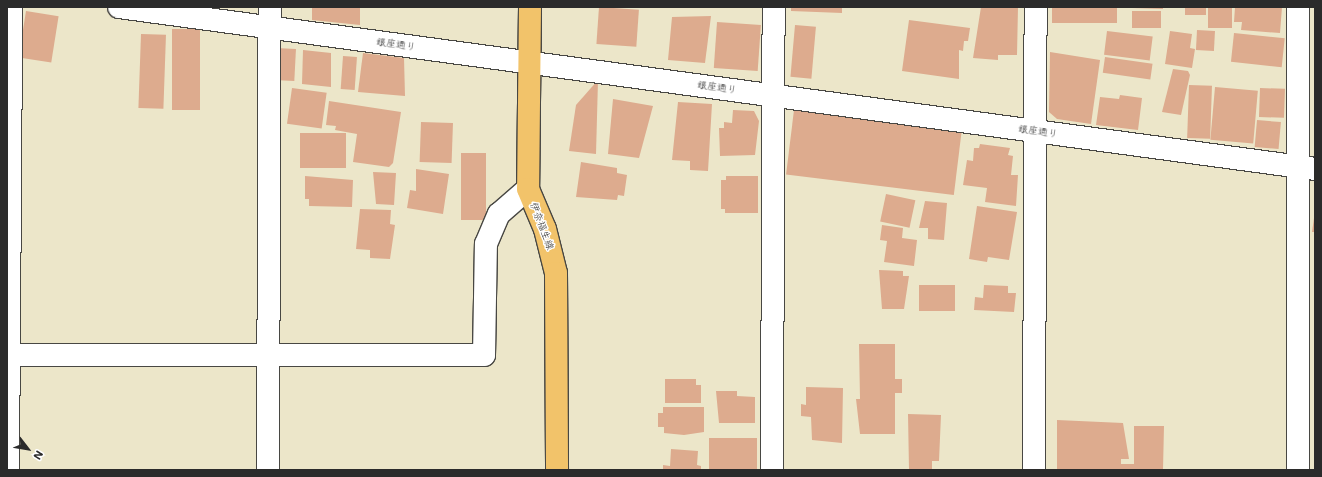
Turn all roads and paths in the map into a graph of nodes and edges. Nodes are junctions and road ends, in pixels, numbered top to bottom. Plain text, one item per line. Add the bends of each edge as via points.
1 (11, 7) edge
2 (119, 7) edge
3 (530, 7) edge
4 (774, 7) edge
5 (1036, 7) edge
6 (1298, 7) edge
7 (269, 17) edge
8 (530, 62) junction
9 (773, 94) junction
10 (1035, 130) junction
11 (1307, 168) edge
12 (528, 189) junction
13 (8, 355) edge
14 (268, 356) junction
15 (8, 470) edge
16 (268, 470) edge
17 (557, 470) edge
18 (772, 470) edge
19 (1034, 470) edge
20 (1298, 470) edge

1 - 13 street
2 - 7 street, 銀座通り
3 - 8 main road, 伊奈福生線
4 - 9 street
5 - 10 street
6 - 11 street
7 - 8 street, 銀座通り
7 - 14 street
8 - 9 street, 銀座通り
8 - 12 main road, 伊奈福生線
9 - 10 street, 銀座通り
9 - 18 street
10 - 11 street, 銀座通り
10 - 19 street
11 - 20 street
12 - 14 street via 498,214 486,244 484,355
12 - 17 main road, 伊奈福生線 via 545,228 556,273
13 - 14 street
13 - 15 street
14 - 16 street

